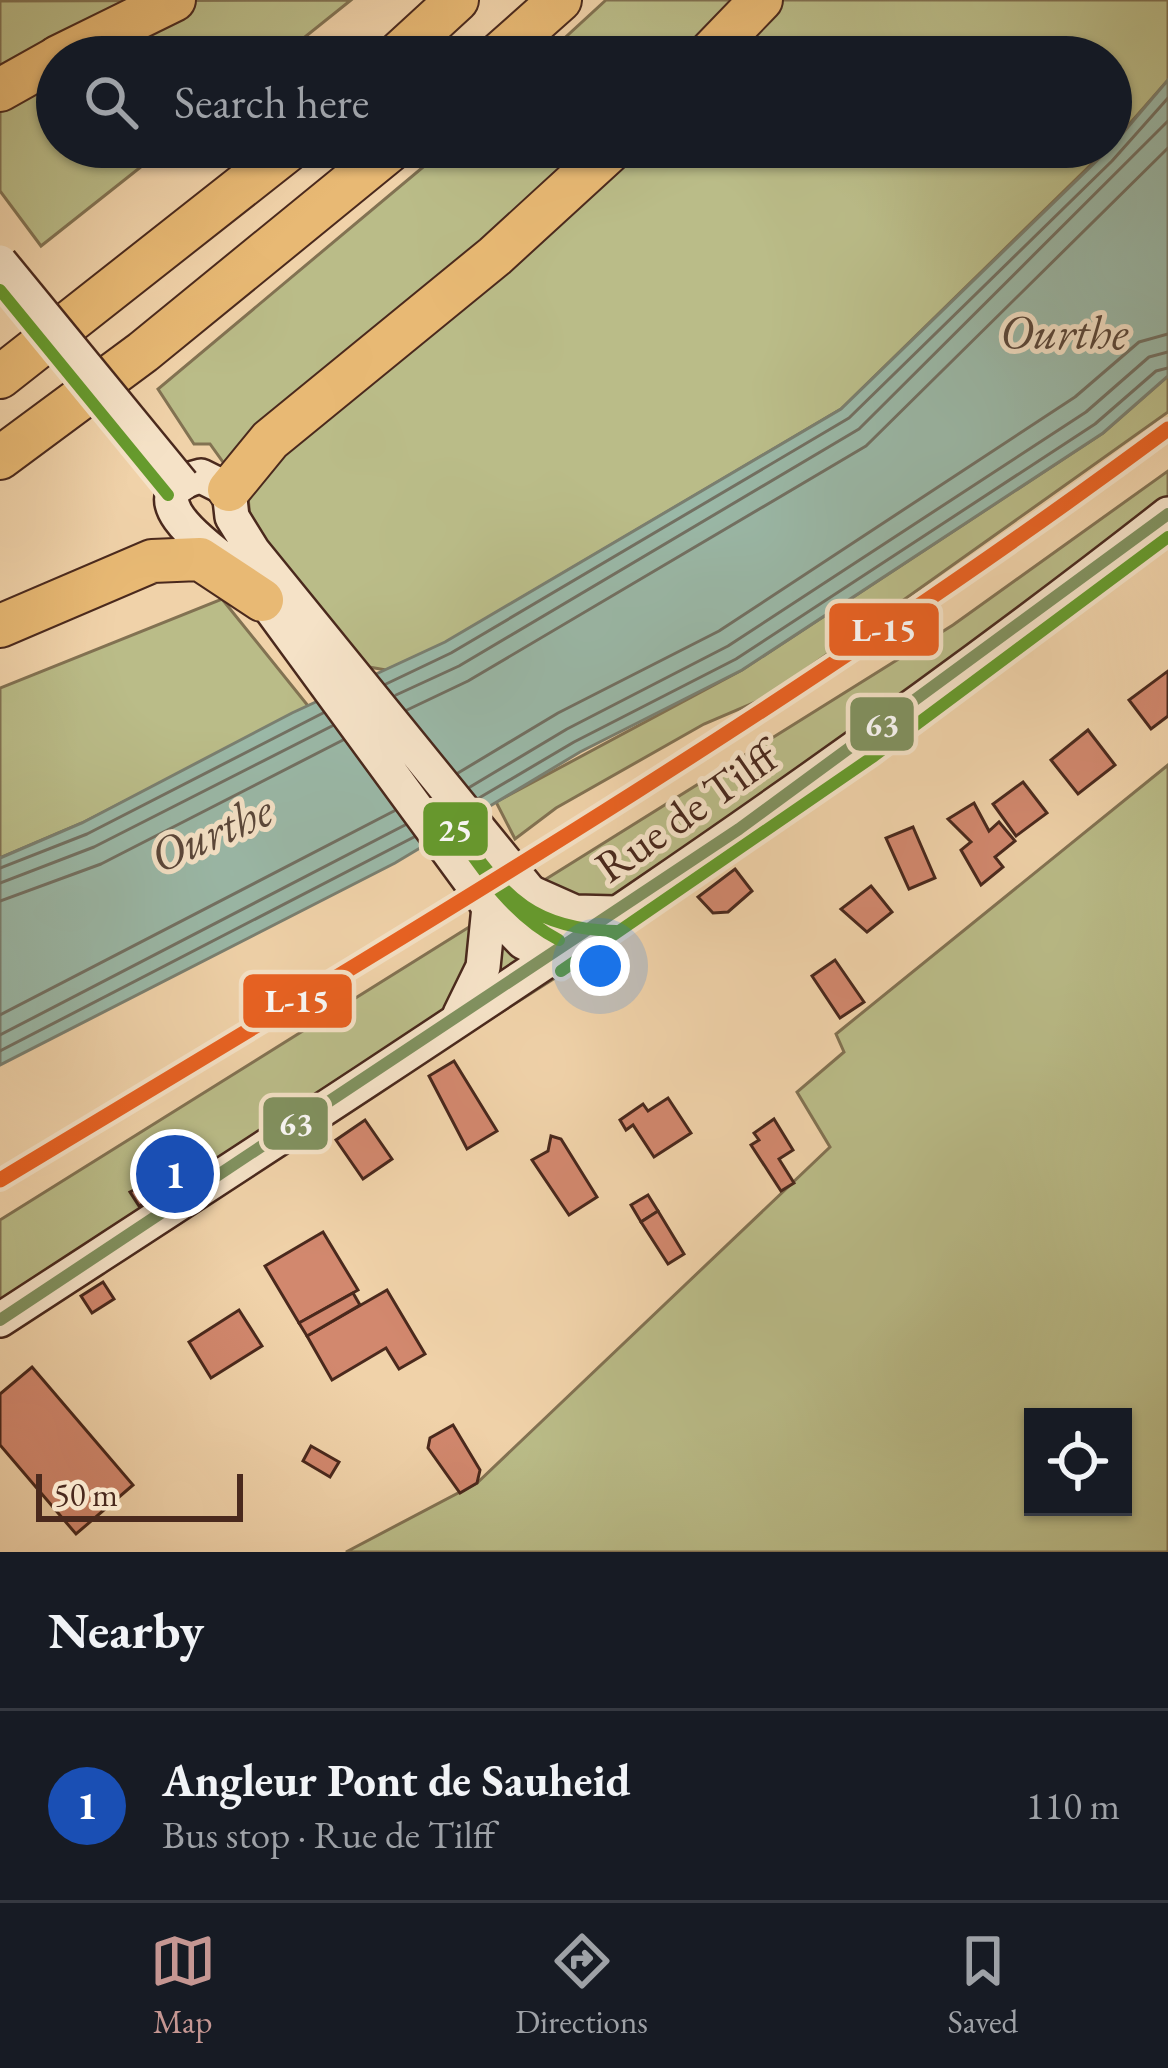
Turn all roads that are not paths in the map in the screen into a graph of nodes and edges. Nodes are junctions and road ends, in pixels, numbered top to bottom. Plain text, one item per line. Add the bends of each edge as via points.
1 (174, 0) edge
2 (457, 0) edge
3 (560, 0) edge
4 (760, 0) edge
5 (101, 36) edge
6 (418, 36) edge
7 (520, 36) edge
8 (726, 36) edge
9 (36, 68) edge
10 (3, 85) edge
11 (265, 168) edge
12 (368, 168) edge
13 (591, 168) edge
14 (0, 262) edge
15 (0, 377) edge
16 (0, 458) edge
17 (182, 484) junction
18 (231, 504) junction
19 (1168, 514) edge
20 (192, 533) junction
21 (262, 601) junction
22 (17, 618) edge
23 (489, 907) junction
24 (616, 914) junction
25 (548, 934) junction
26 (459, 1015) junction
27 (0, 1321) edge

1 - 5 highway
2 - 6 highway
3 - 7 highway
4 - 8 highway
9 - 10 highway
11 - 15 highway
12 - 16 highway
13 - 18 highway via 270,440
14 - 17 main road, bridge
17 - 18 main road via 212,477
17 - 20 main road via 172,507
18 - 20 main road via 225,528
18 - 25 main road via 328,647 530,892
19 - 24 main road, Rue de Tilff via 1041,614
20 - 21 main road via 248,578
20 - 22 highway
21 - 22 highway via 200,559 152,561
21 - 23 main road
23 - 25 main road
23 - 26 main road via 483,967
24 - 25 main road
24 - 25 main road, Rue de Tilff
25 - 26 main road, Rue de Tilff
26 - 27 main road, Rue de Tilff

